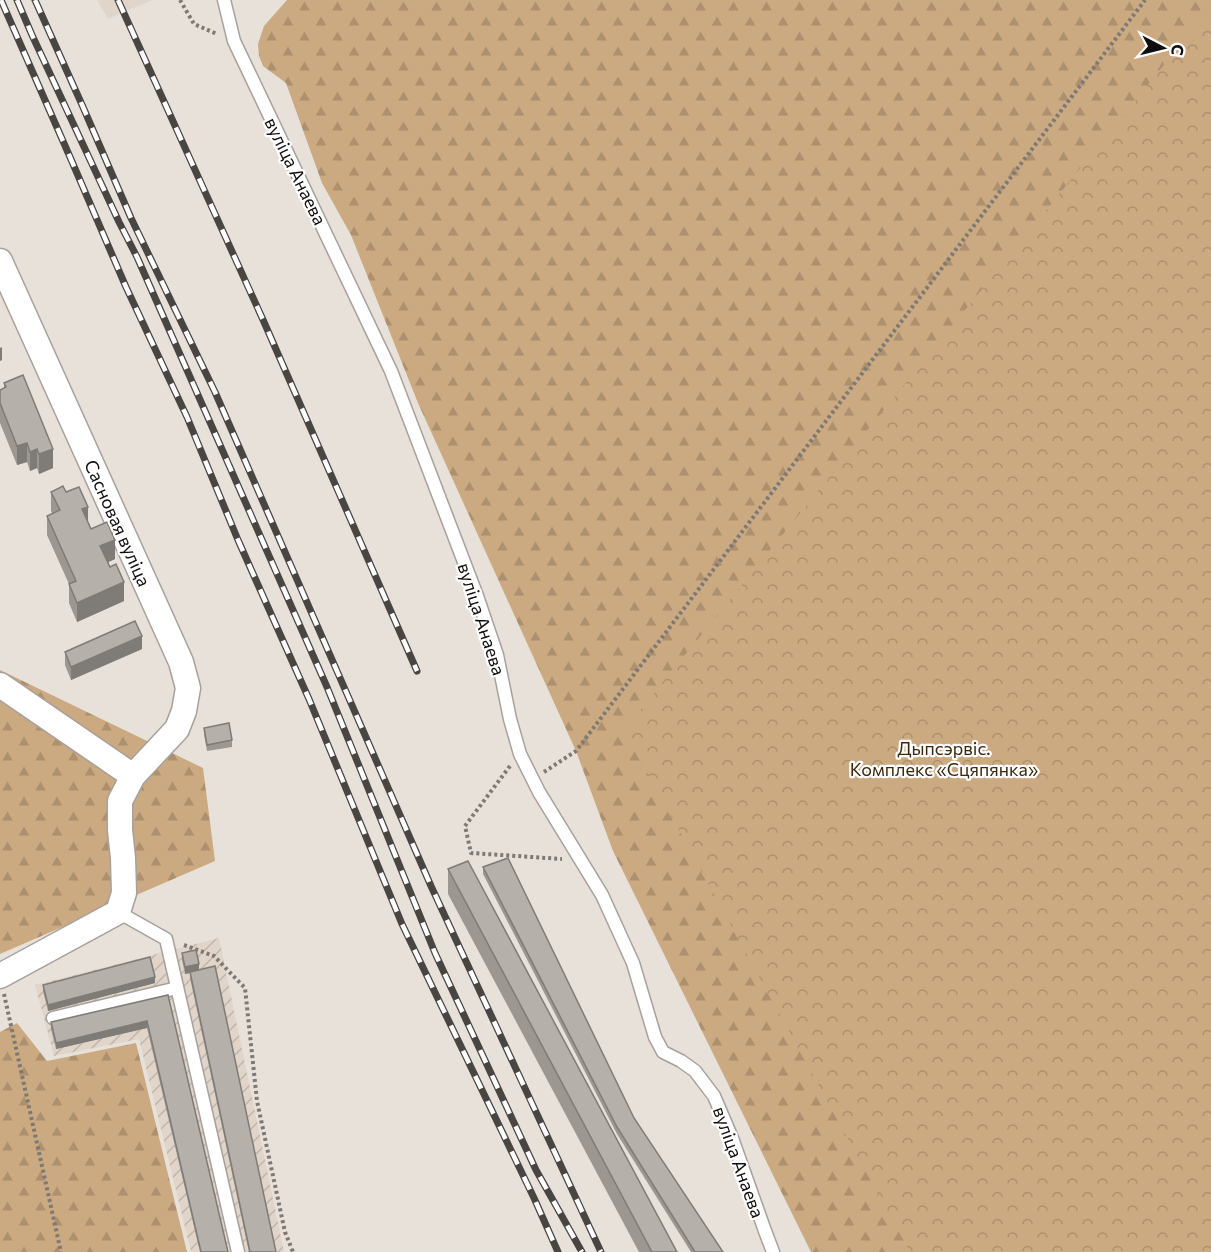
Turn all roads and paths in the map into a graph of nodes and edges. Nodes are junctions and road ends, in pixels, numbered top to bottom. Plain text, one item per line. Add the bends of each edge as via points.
1 (180, 0) edge
2 (224, 0) edge
3 (1145, 0) edge
4 (234, 41) junction
5 (0, 261) edge
6 (0, 685) edge
7 (520, 754) junction
8 (133, 776) junction
9 (532, 779) junction
10 (580, 860) junction
11 (118, 912) junction
12 (166, 939) junction
13 (0, 976) edge
14 (177, 988) junction
15 (53, 1018) dead end
16 (61, 1252) edge
17 (238, 1252) edge
18 (293, 1252) edge
19 (773, 1252) edge

1 - 4 path via 194,24
2 - 4 lane, вуліца Анаева
3 - 9 path via 576,751
4 - 7 lane, вуліца Анаева via 391,371 497,655
5 - 8 street, Сасновая вуліца via 186,679 184,711 177,729
6 - 8 street
7 - 9 lane, вуліца Анаева
7 - 10 path via 465,826 471,853
8 - 11 street, Сасновая вуліца via 120,801 124,893
9 - 10 lane, вуліца Анаева
10 - 19 lane, вуліца Анаева via 602,895 633,963 655,1038 663,1052 696,1071 714,1095
11 - 12 lane
11 - 13 street
12 - 14 lane
12 - 18 path via 214,956 245,988 257,1101 285,1232
13 - 16 path
14 - 15 lane
14 - 17 lane

